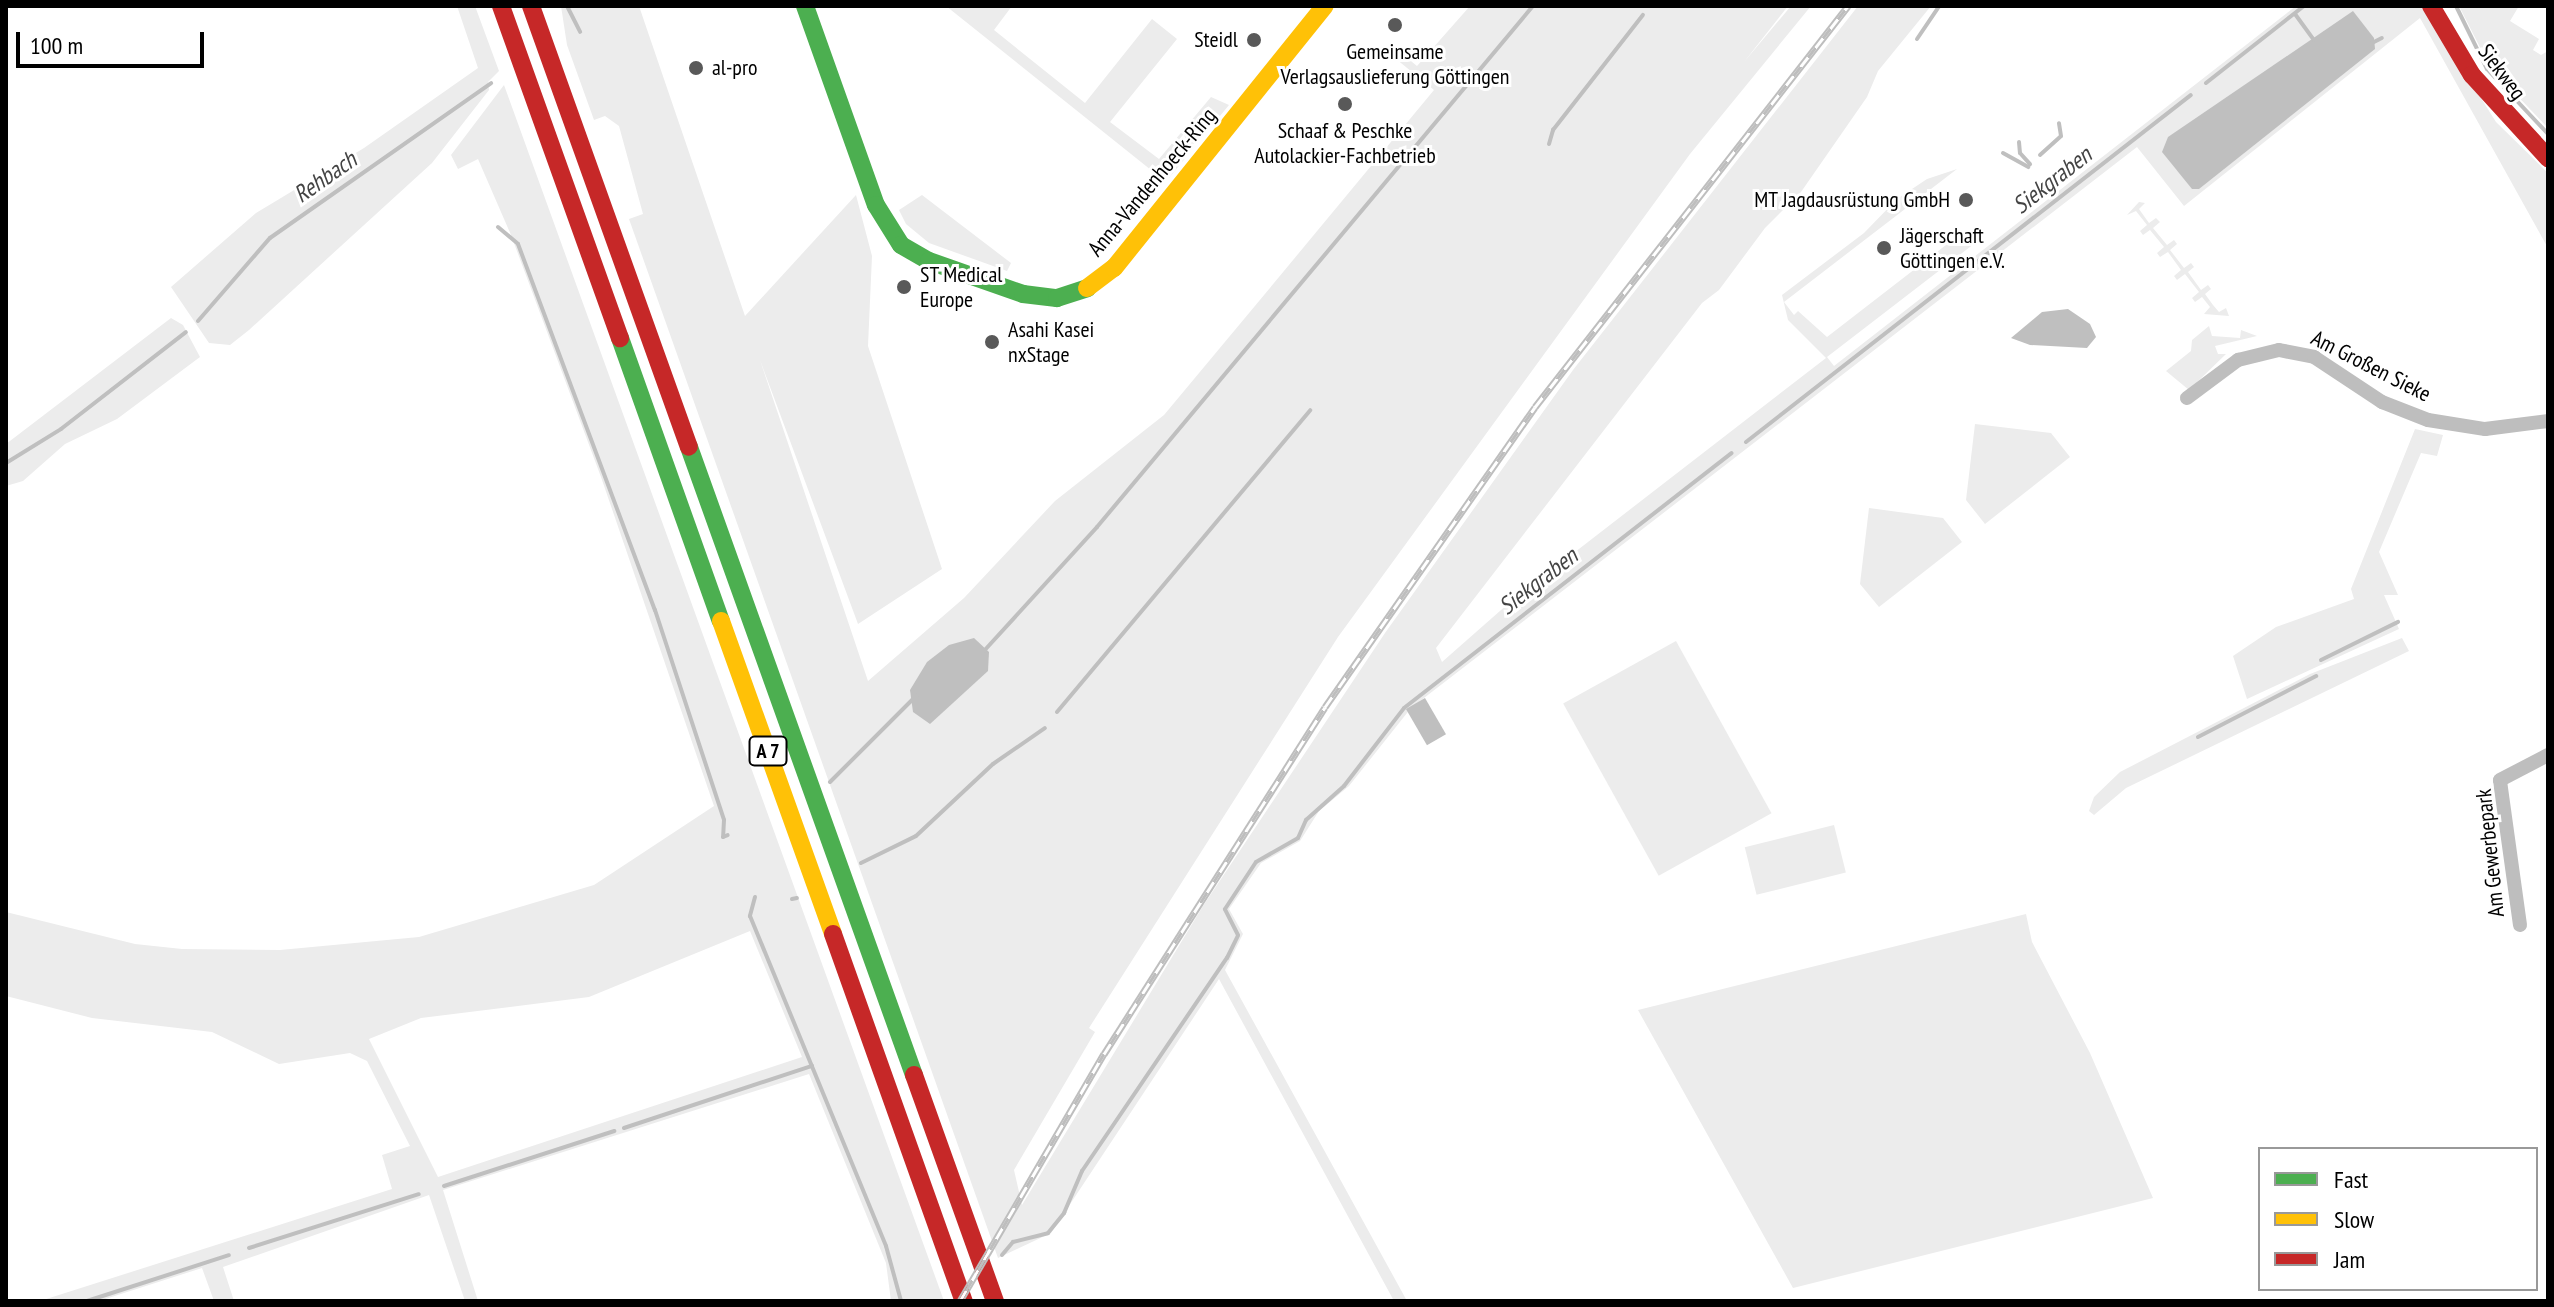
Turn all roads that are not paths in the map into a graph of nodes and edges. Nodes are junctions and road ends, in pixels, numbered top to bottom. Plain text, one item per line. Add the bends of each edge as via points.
1 (531, 6) edge
2 (805, 6) edge
3 (1325, 6) edge
4 (2431, 6) edge
5 (503, 10) edge
6 (2548, 158) edge
7 (2187, 398) dead end
8 (2548, 421) edge
9 (2548, 755) edge
10 (2520, 925) dead end
11 (964, 1301) edge
12 (995, 1301) edge

1 - 12 main road, A 7
2 - 3 main road, Anna-Vandenhoeck-Ring via 876,205 901,245 929,261 1023,294 1057,298 1094,286 1114,268
4 - 6 main road, Siekweg via 2472,75
5 - 11 main road, A 7
7 - 8 street, Am Großen Sieke via 2238,360 2279,350 2314,357 2382,402 2428,420 2485,429
9 - 10 street, Am Gewerbepark via 2500,780

